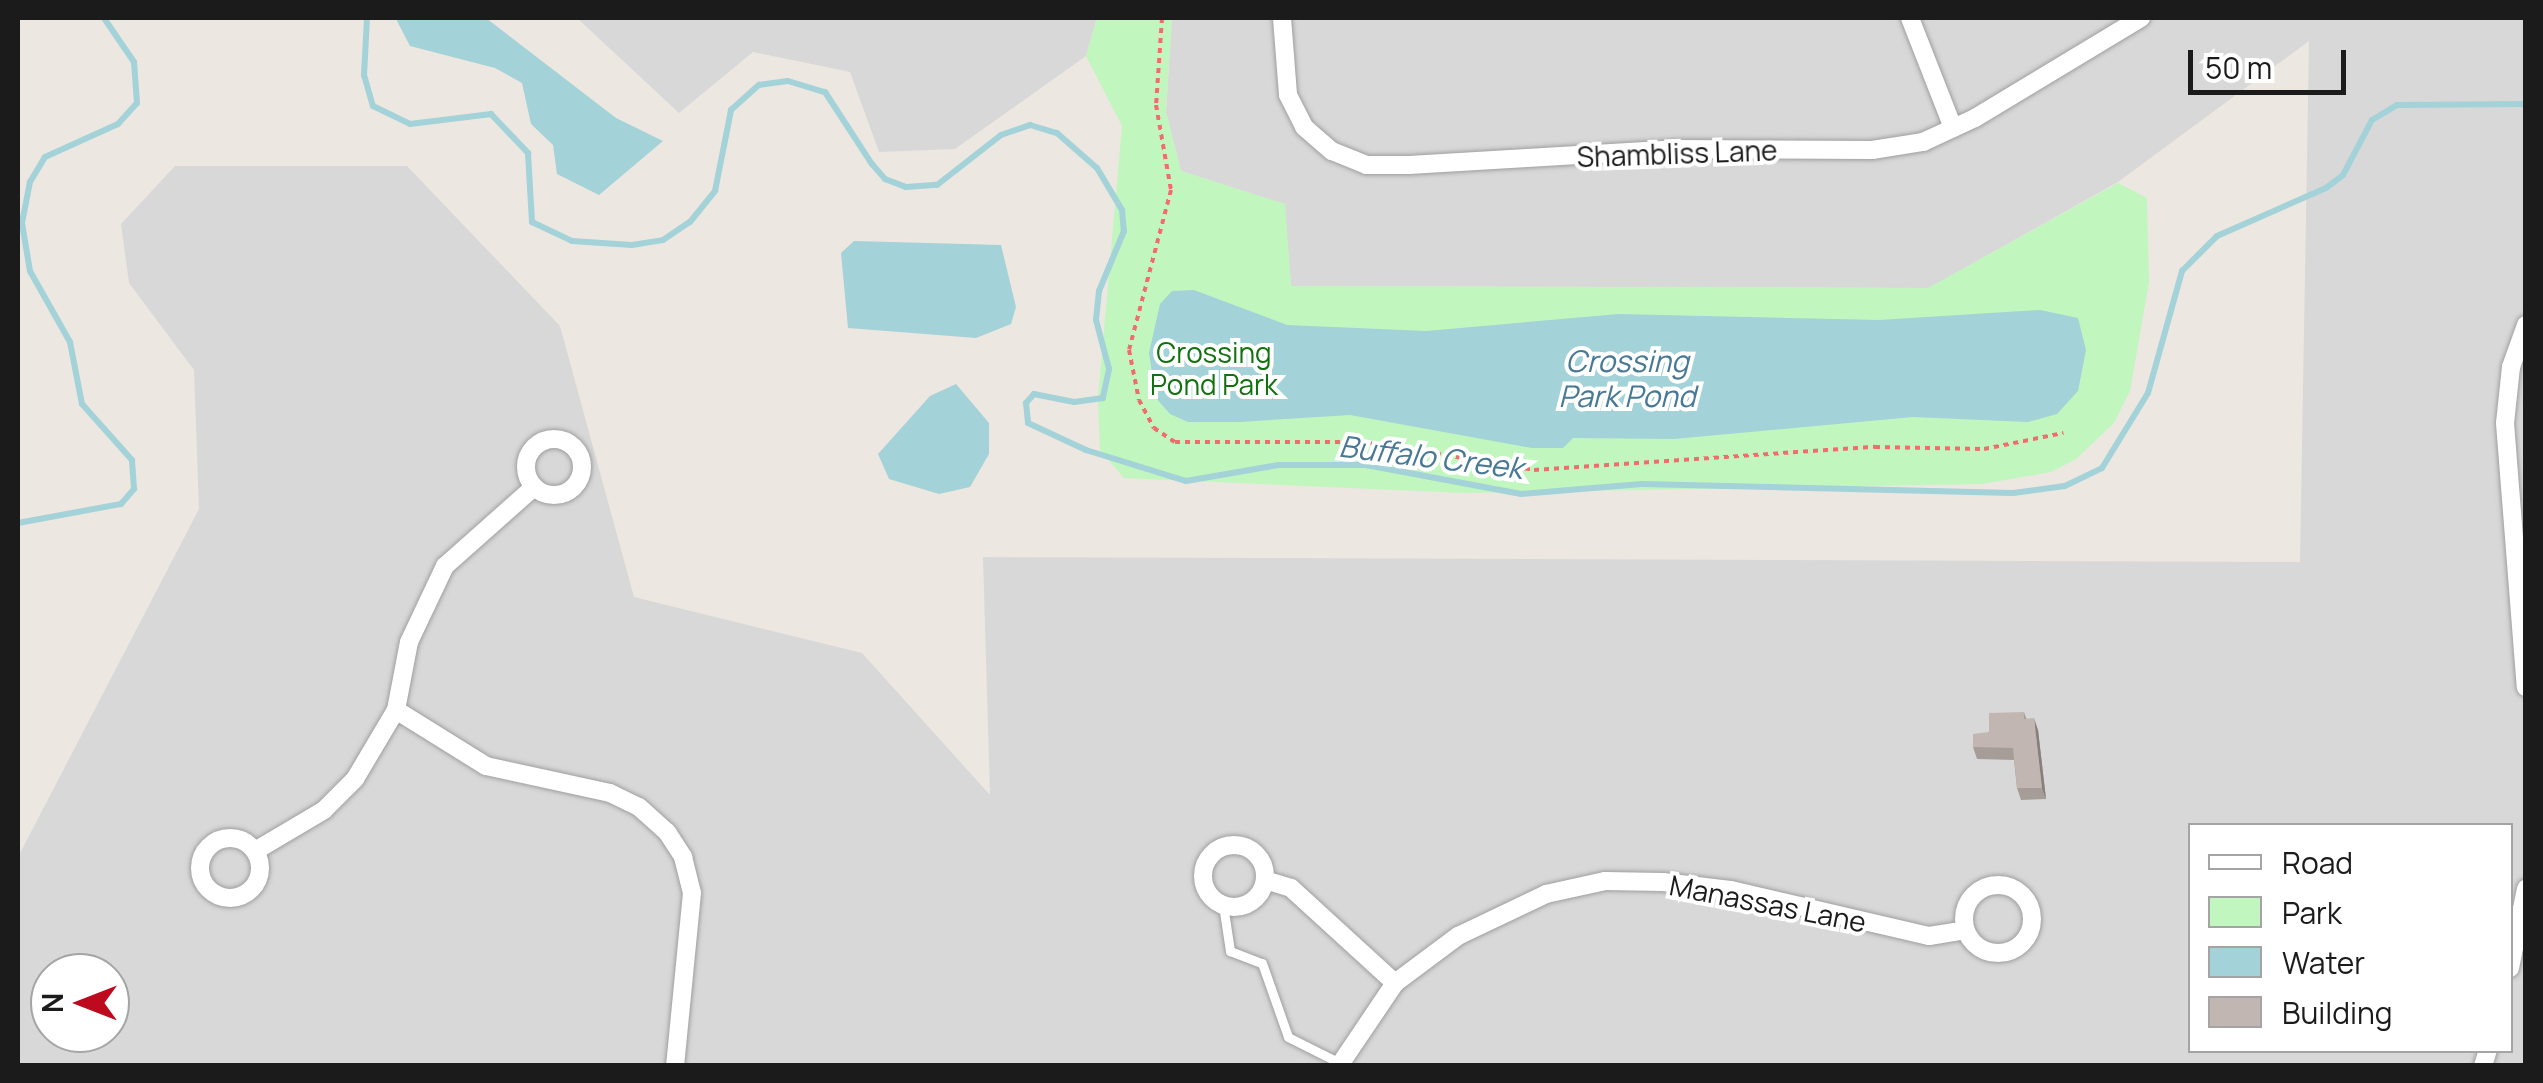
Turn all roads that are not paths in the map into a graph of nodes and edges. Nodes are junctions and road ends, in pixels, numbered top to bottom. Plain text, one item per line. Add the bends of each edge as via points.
1 (1282, 18) edge
2 (1910, 18) edge
3 (2141, 18) edge
4 (1953, 128) junction
5 (2526, 325) edge
6 (534, 487) dead end
7 (2518, 510) edge
8 (2526, 687) edge
9 (396, 710) junction
10 (255, 851) dead end
11 (1265, 880) junction
12 (2526, 889) edge
13 (1222, 905) junction
14 (1966, 930) dead end
15 (2513, 953) edge
16 (1395, 983) junction
17 (1339, 1064) edge
18 (675, 1066) edge

1 - 4 street, Shambliss Lane via 1288,94 1304,127 1366,165 1674,149 1872,150 1923,142
2 - 4 street
3 - 4 street, Shambliss Lane
5 - 7 street via 2506,398
6 - 9 street via 445,566 409,642
7 - 8 street
9 - 10 street via 354,779 324,810
9 - 18 street via 486,766 610,793 640,807 666,832 684,857 692,893
11 - 13 street via 1246,905
11 - 13 street via 1261,861 1247,848 1218,849 1205,863 1204,884
11 - 16 street via 1291,888
12 - 15 street
13 - 17 lane via 1230,952 1262,963 1288,1036
14 - 16 street, Manassas Lane via 1928,936 1731,890 1605,881 1502,911
16 - 17 street, Manassas Lane

